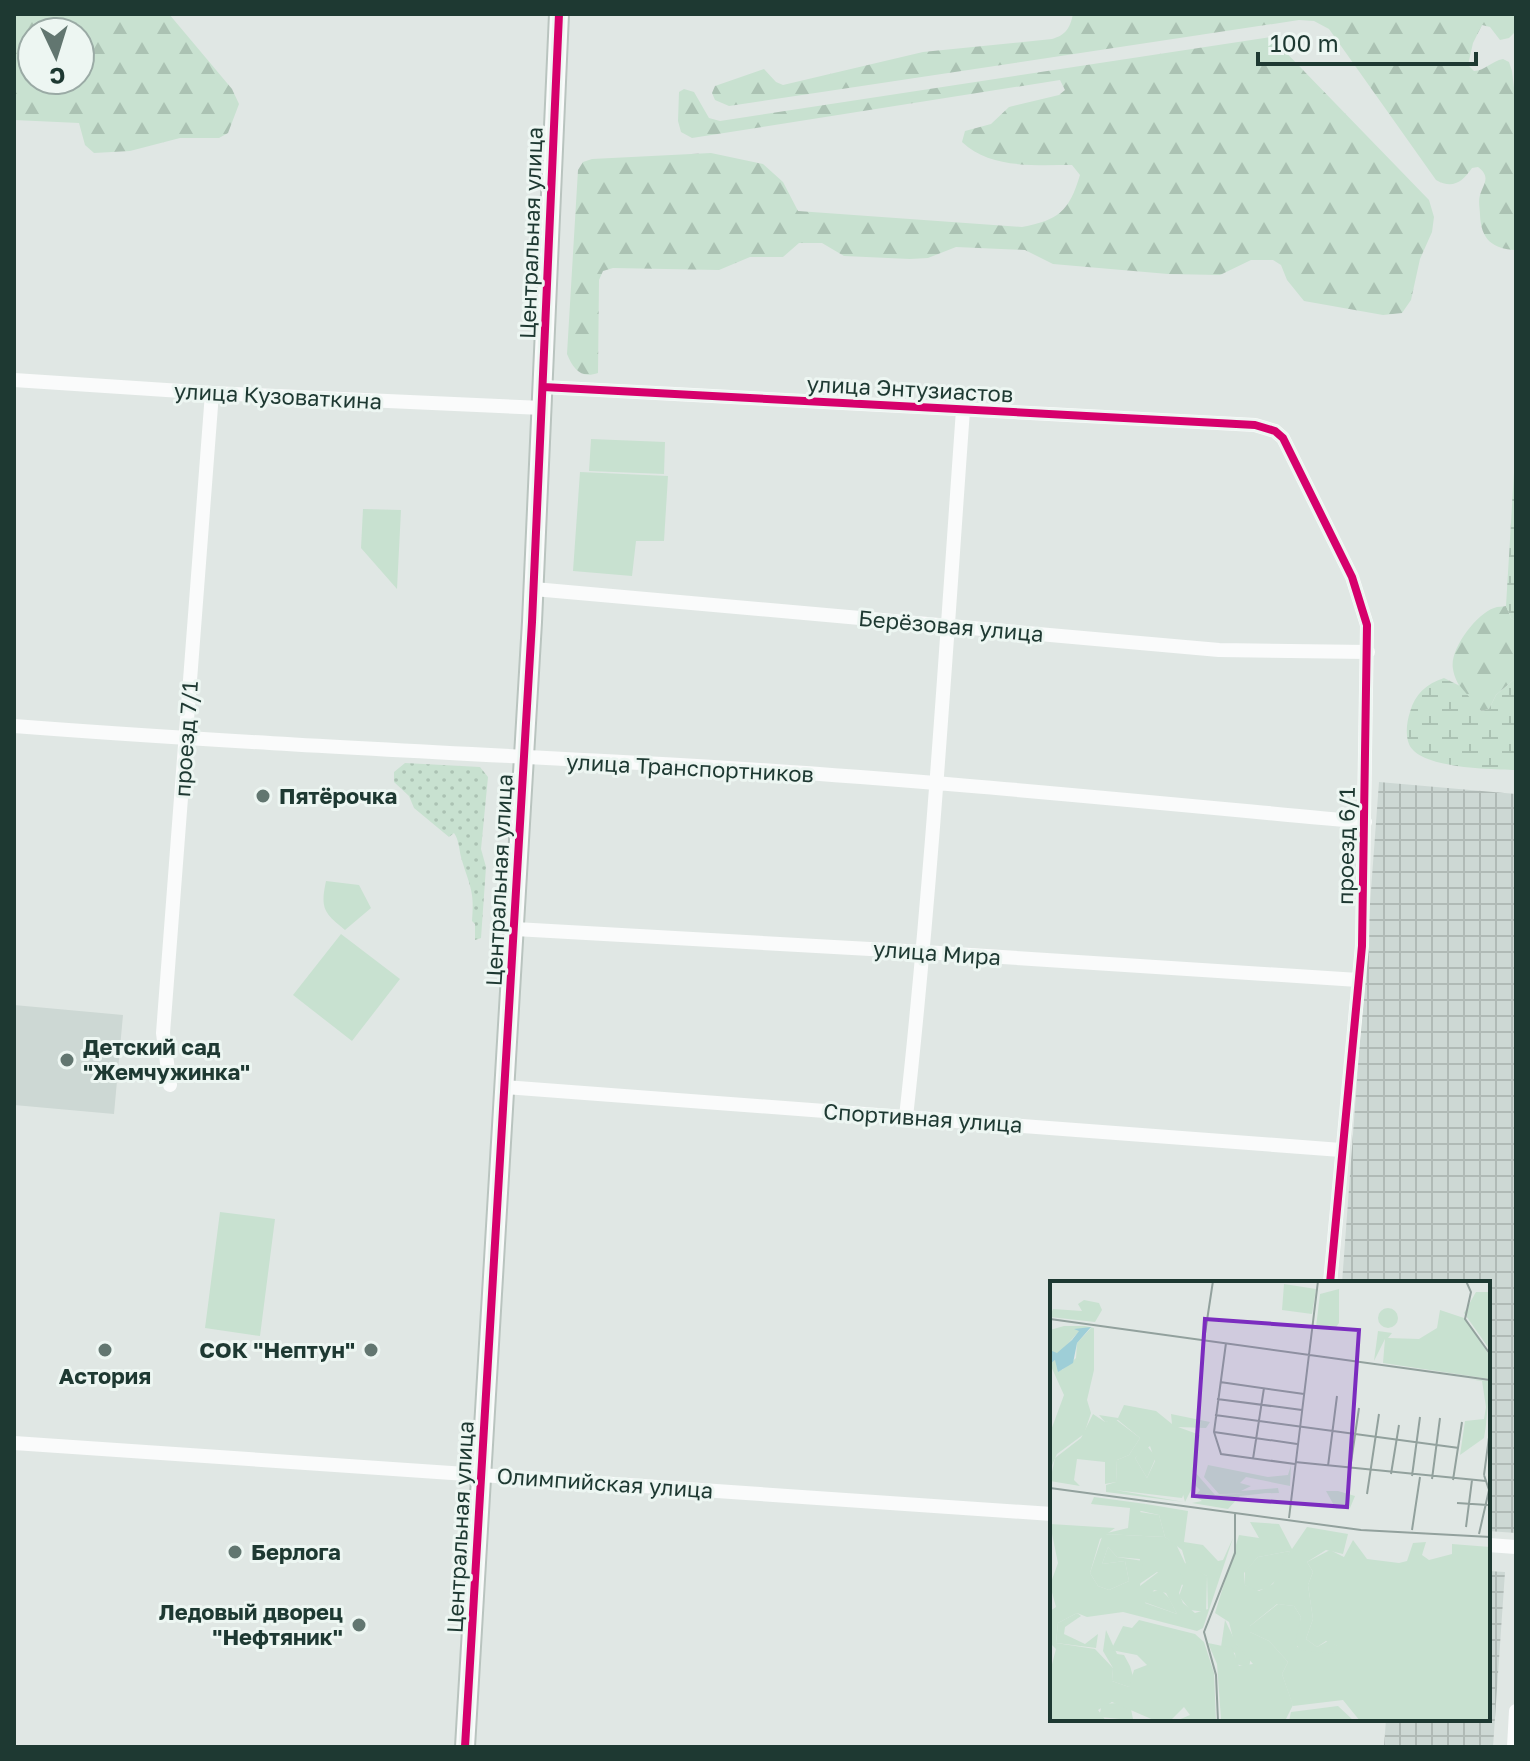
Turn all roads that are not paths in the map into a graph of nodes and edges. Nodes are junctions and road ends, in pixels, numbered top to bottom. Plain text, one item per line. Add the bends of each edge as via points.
1 (559, 14) edge
2 (14, 380) edge
3 (543, 387) junction
4 (212, 393) junction
5 (543, 408) junction
6 (963, 410) junction
7 (1275, 431) joint
8 (534, 589) junction
9 (948, 626) junction
10 (1368, 652) junction
11 (14, 726) edge
12 (186, 739) junction
13 (524, 758) junction
14 (938, 783) junction
15 (1365, 822) junction
16 (515, 929) junction
17 (924, 952) junction
18 (1358, 980) junction
19 (170, 1085) dead end
20 (506, 1087) junction
21 (906, 1117) junction
22 (1341, 1150) junction
23 (1330, 1281) edge
24 (14, 1443) edge
25 (481, 1474) junction
26 (1050, 1514) edge
27 (1490, 1545) edge
28 (1516, 1547) edge
29 (1516, 1711) edge
30 (465, 1747) edge
31 (1514, 1747) edge

1 - 3 street, Центральная улица
2 - 4 street, улица Кузоваткина
3 - 5 street, Центральная улица
3 - 6 street, улица Энтузиастов
4 - 5 street, улица Кузоваткина
4 - 12 street, проезд 7/1
5 - 8 street, Центральная улица
6 - 7 street, улица Энтузиастов via 1255,425
6 - 9 street
7 - 10 street, проезд 6/1 via 1359,594
8 - 9 street, Берёзовая улица
8 - 13 street, Центральная улица
9 - 10 street, Берёзовая улица via 1219,650
9 - 14 street
10 - 15 street, проезд 6/1
11 - 12 street, улица Транспортников
12 - 13 street, улица Транспортников
12 - 19 street, проезд 7/1 via 163,1033
13 - 14 street, улица Транспортников
13 - 16 street, Центральная улица
14 - 15 street, улица Транспортников
14 - 17 street
15 - 18 street, проезд 6/1
16 - 17 street, улица Мира
16 - 20 street, Центральная улица
17 - 18 street, улица Мира
17 - 21 street
18 - 22 street, проезд 6/1
20 - 21 street, Спортивная улица
20 - 25 street, Центральная улица
21 - 22 street, Спортивная улица
22 - 23 street, проезд 6/1
24 - 25 street, Олимпийская улица
25 - 26 street, Олимпийская улица
25 - 30 street, Центральная улица
27 - 28 street
29 - 31 street

